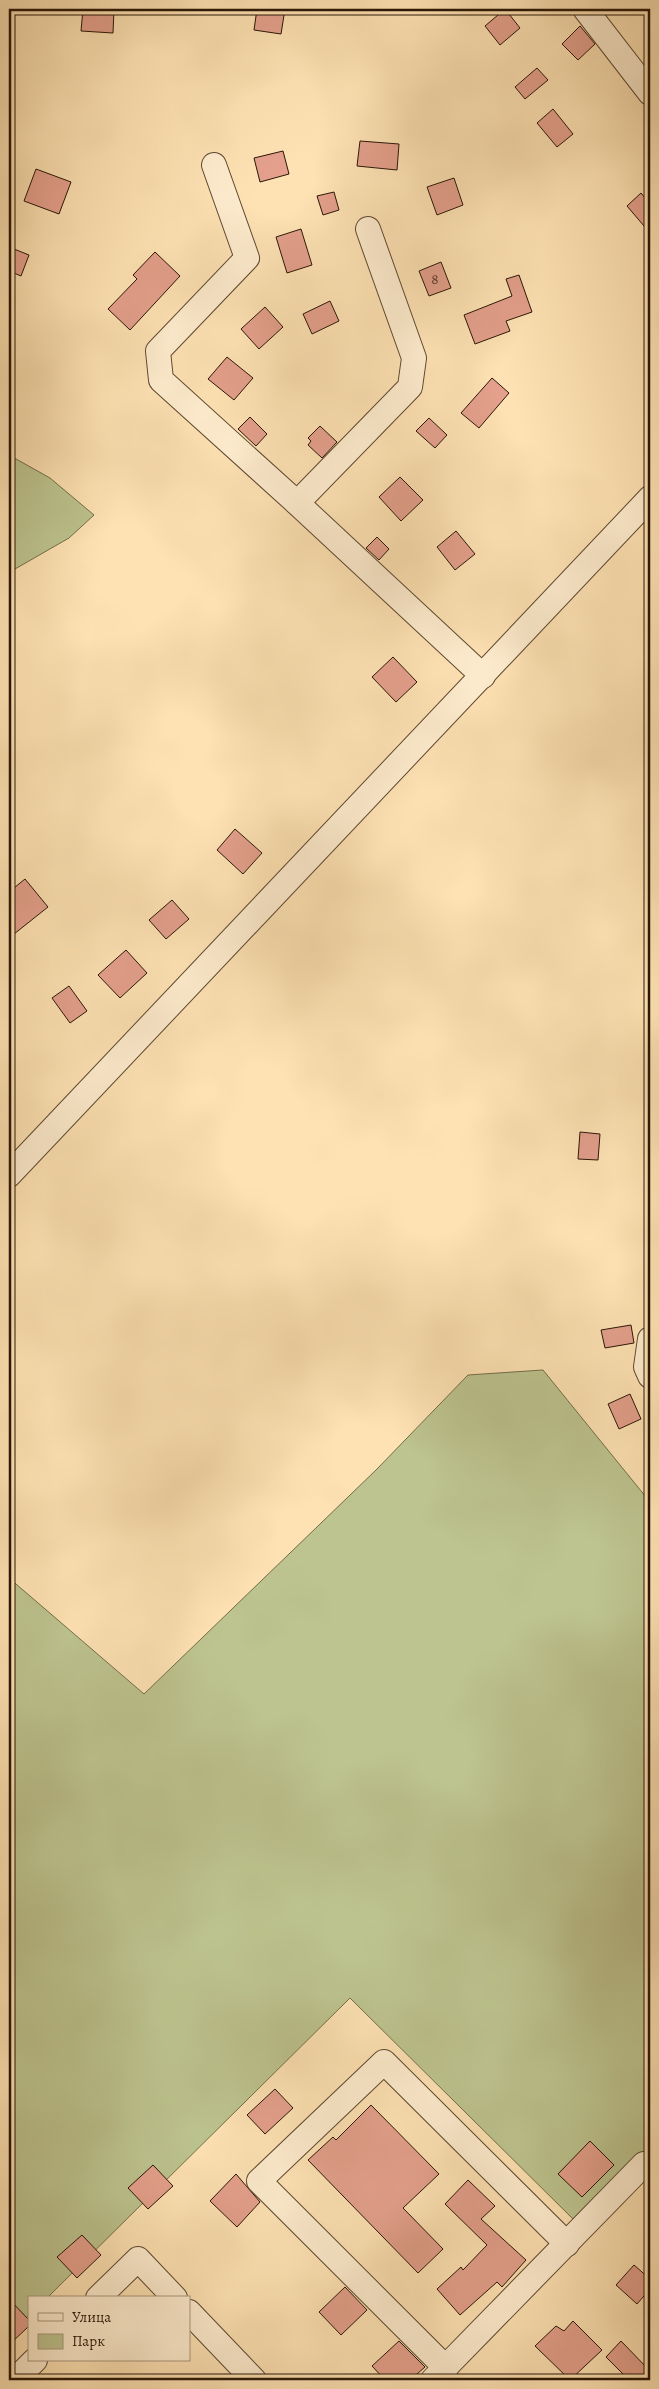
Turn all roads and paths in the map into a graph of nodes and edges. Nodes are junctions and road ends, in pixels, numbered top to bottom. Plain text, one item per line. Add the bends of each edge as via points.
1 (585, 9) edge
2 (650, 93) edge
3 (214, 165) dead end
4 (368, 229) dead end
5 (650, 498) edge
6 (298, 503) junction
7 (483, 676) junction
8 (9, 1175) edge
9 (650, 1339) edge
10 (650, 1376) edge
11 (644, 2164) dead end
12 (567, 2244) junction
13 (100, 2296) edge
14 (173, 2296) edge
15 (190, 2313) edge
16 (33, 2362) edge
17 (439, 2374) edge
18 (15, 2380) edge
19 (254, 2380) edge

1 - 2 street
3 - 6 street via 247,258 158,351 161,380
4 - 6 street via 414,358 410,387
5 - 7 street
6 - 7 street
7 - 8 street
9 - 10 street via 646,1367
11 - 12 street
12 - 17 street
12 - 17 street via 384,2062 259,2181
13 - 14 street via 138,2259
15 - 19 street
16 - 18 street

